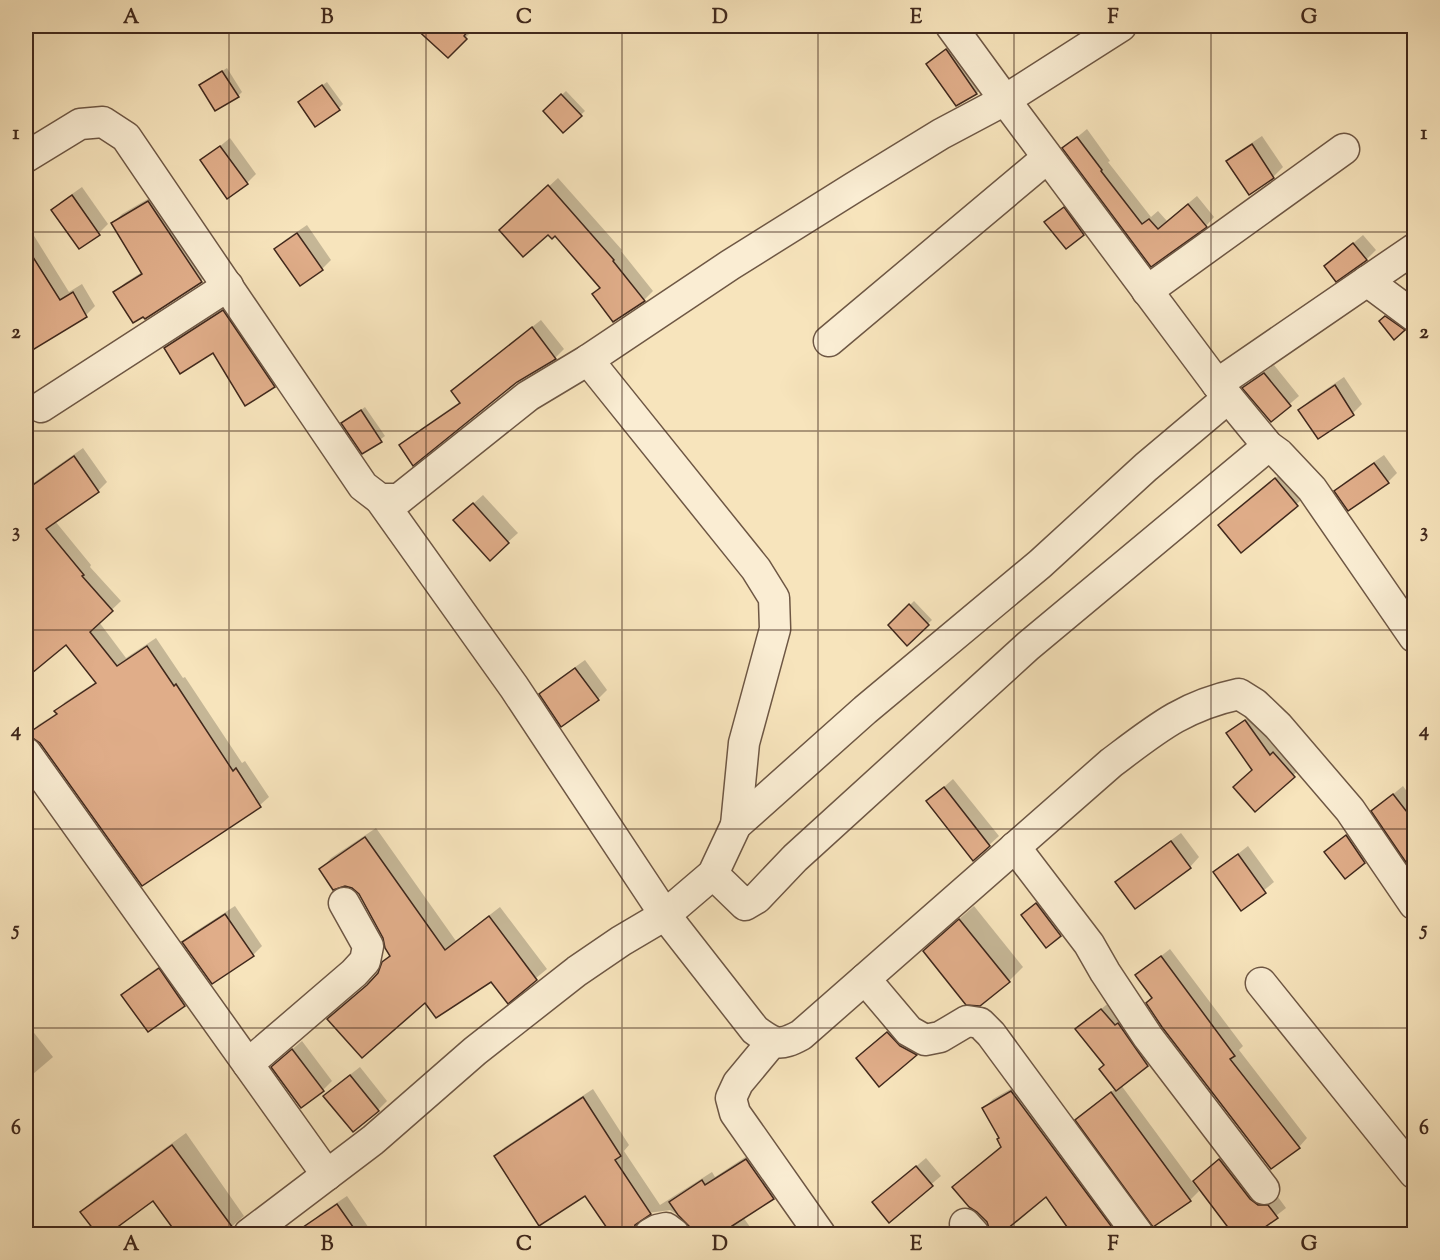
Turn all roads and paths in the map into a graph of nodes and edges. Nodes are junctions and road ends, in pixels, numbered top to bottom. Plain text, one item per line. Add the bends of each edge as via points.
1 (951, 26) edge
2 (1120, 26) edge
3 (1005, 100) junction
4 (1344, 148) dead end
5 (26, 157) edge
6 (1047, 158) junction
7 (1414, 249) edge
8 (1367, 281) junction
9 (228, 286) junction
10 (1147, 291) junction
11 (1414, 316) edge
12 (829, 341) dead end
13 (588, 360) junction
14 (1223, 391) junction
15 (41, 407) dead end
16 (1268, 446) junction
17 (380, 500) junction
18 (1414, 637) edge
19 (26, 753) edge
20 (736, 825) junction
21 (1015, 847) junction
22 (713, 874) junction
23 (344, 903) dead end
24 (1414, 904) edge
25 (665, 915) junction
26 (865, 979) junction
27 (1261, 983) dead end
28 (772, 1042) junction
29 (248, 1064) junction
30 (1414, 1173) edge
31 (327, 1175) junction
32 (1264, 1189) dead end
33 (249, 1234) edge
34 (651, 1234) edge
35 (674, 1234) edge
36 (820, 1234) edge
37 (1138, 1234) edge

1 - 3 street
2 - 3 street
3 - 6 street
3 - 13 street via 843,194
4 - 10 street
5 - 9 street via 80,124 103,122 126,137
6 - 10 street
6 - 12 street
7 - 8 street
8 - 11 street
8 - 14 street
9 - 15 street
9 - 17 street via 363,486
10 - 14 street
13 - 17 street via 528,396 399,499
13 - 20 street via 756,569 774,598 775,629 744,743
14 - 16 street
14 - 20 street via 1040,564 865,710
16 - 18 street via 1312,489
16 - 22 street via 1028,646 795,858 757,898 745,905
17 - 25 street via 514,687
19 - 29 street
20 - 22 street
21 - 24 street via 1111,763 1166,722 1199,704 1239,694 1278,726 1350,810
21 - 26 street
21 - 32 street via 1089,944 1148,1037
22 - 25 street
23 - 29 street via 368,946 365,961
25 - 28 street via 754,1030
25 - 31 street via 577,971 474,1051
26 - 28 street via 801,1035 785,1043
26 - 37 street via 909,1031 925,1040 940,1037 968,1021 980,1023
27 - 30 street
28 - 36 street via 738,1083 731,1098 735,1113
29 - 31 street
31 - 33 street
34 - 35 street via 666,1228

